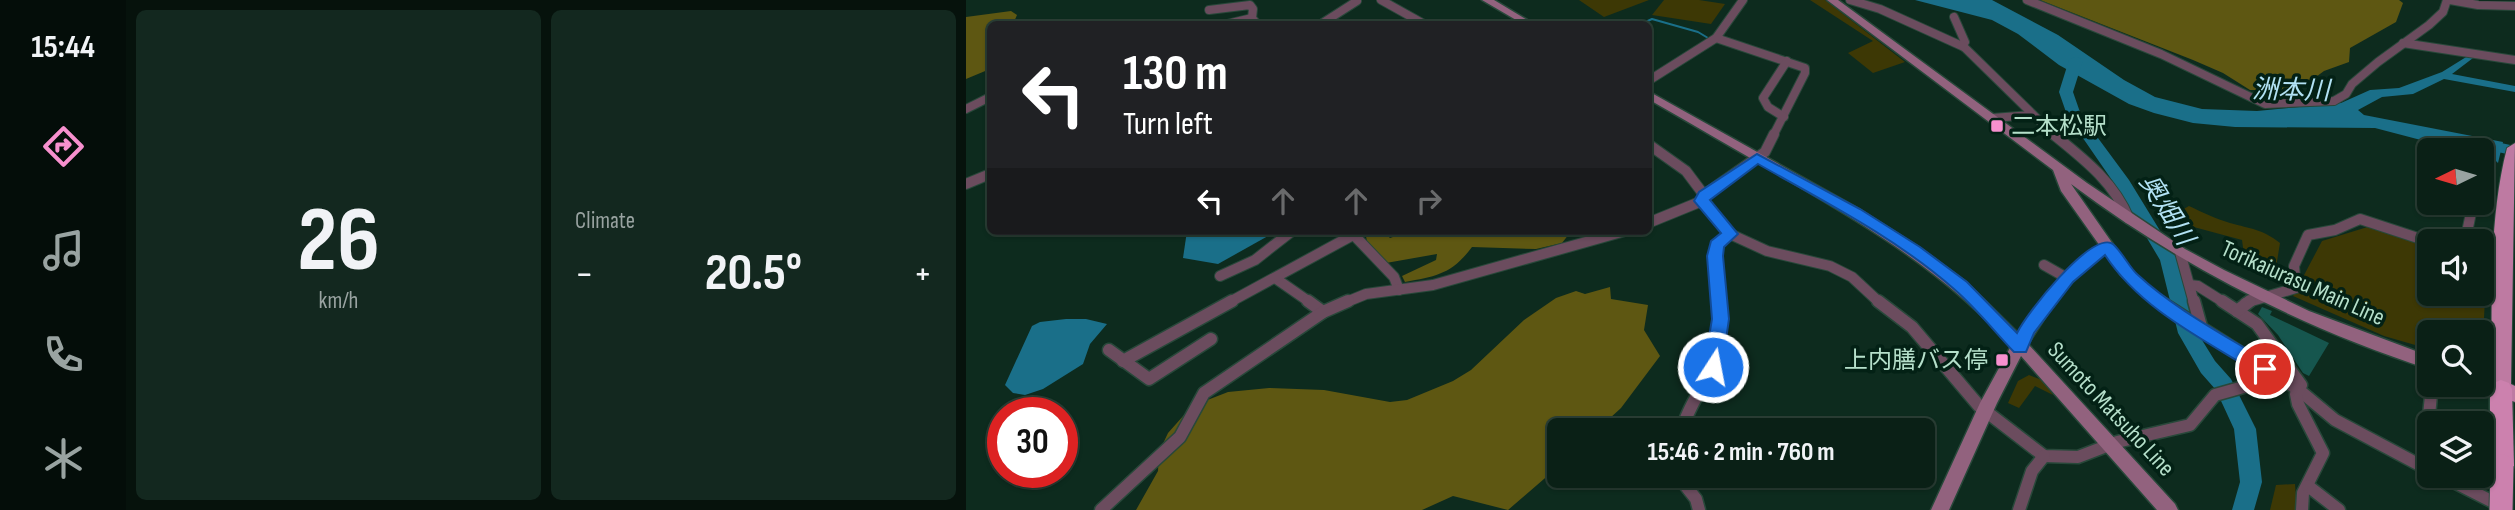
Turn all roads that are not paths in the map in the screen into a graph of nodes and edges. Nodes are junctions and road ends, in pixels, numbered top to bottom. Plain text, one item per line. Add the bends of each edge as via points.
1 (1357, 0) edge
2 (1381, 0) edge
3 (1486, 0) edge
4 (1743, 0) edge
5 (1832, 0) edge
6 (1850, 0) edge
7 (2027, 0) edge
8 (2448, 0) edge
9 (2515, 6) edge
10 (1209, 10) dead end
11 (1954, 18) dead end
12 (1255, 21) edge
13 (1326, 21) edge
14 (1419, 21) edge
15 (1524, 21) edge
16 (1716, 38) junction
17 (2403, 43) junction
18 (1964, 47) junction
19 (2515, 60) edge
20 (1787, 61) junction
21 (1652, 78) edge
22 (1652, 96) edge
23 (987, 98) edge
24 (966, 109) edge
25 (2032, 116) junction
26 (1784, 117) junction
27 (1992, 118) junction
28 (1652, 147) edge
29 (2513, 157) edge
30 (1757, 158) junction
31 (2058, 168) junction
32 (987, 175) edge
33 (966, 184) edge
34 (1703, 198) junction
35 (2129, 219) junction
36 (1652, 221) edge
37 (1730, 234) junction
38 (1287, 235) edge
39 (1349, 235) edge
40 (1354, 235) edge
41 (1611, 235) edge
42 (2417, 238) edge
43 (2108, 247) junction
44 (2177, 250) junction
45 (2044, 265) dead end
46 (1220, 276) dead end
47 (1275, 278) junction
48 (2067, 278) junction
49 (2190, 285) junction
50 (1399, 290) junction
51 (2267, 297) junction
52 (2237, 311) junction
53 (1323, 312) junction
54 (2199, 328) junction
55 (1211, 339) dead end
56 (2020, 347) junction
57 (1109, 350) dead end
58 (2417, 358) edge
59 (1123, 361) junction
60 (2286, 383) junction
61 (2499, 388) edge
62 (2299, 390) junction
63 (1986, 412) junction
64 (1684, 418) edge
65 (2112, 445) junction
66 (2044, 456) junction
67 (2417, 463) edge
68 (2308, 486) junction
69 (1687, 488) edge
70 (2466, 488) edge
71 (1101, 510) edge
72 (1699, 510) edge
73 (1940, 510) edge
74 (2019, 510) edge
75 (2169, 510) edge
76 (2302, 510) edge
77 (2339, 510) edge
78 (2501, 510) edge
79 (2509, 510) edge

1 - 13 street
2 - 14 street
3 - 15 main road
4 - 16 street
5 - 27 main road
6 - 18 street
7 - 17 street via 2161,54 2265,104 2334,102
8 - 9 street
8 - 17 street via 2443,12
10 - 12 street via 1250,5
11 - 18 street
16 - 20 street
16 - 21 street
17 - 19 street
18 - 25 street
20 - 26 street via 1763,98
20 - 26 street via 1806,70
22 - 30 main road
23 - 24 street
25 - 27 street
25 - 35 street via 2111,185
26 - 30 street
27 - 31 main road
28 - 34 street via 1686,171
29 - 61 highway via 2503,220
30 - 34 street
30 - 56 main road via 1915,251 1961,286
31 - 35 main road, Torikaiurasu Main Line
31 - 43 main road via 2067,191
32 - 33 street
34 - 36 street
34 - 37 street
35 - 44 main road, Torikaiurasu Main Line
37 - 63 street via 1767,251 1830,266 1852,277 1912,327
37 - 64 street via 1717,245 1715,256 1718,349 1713,367
38 - 46 street via 1255,260
39 - 47 street
40 - 50 street via 1394,277
41 - 50 street via 1433,285
42 - 51 street via 2360,219 2308,235 2291,270 2296,288
43 - 48 main road, Sumoto Matsuho Line
43 - 54 street via 2141,289
44 - 49 street
44 - 51 main road, Torikaiurasu Main Line
45 - 48 street
47 - 53 street
47 - 59 street
48 - 56 main road, Sumoto Matsuho Line via 2026,331
49 - 52 street
49 - 54 street
50 - 53 street via 1366,294
51 - 52 street via 2245,303
51 - 58 main road, Torikaiurasu Main Line
52 - 62 street via 2258,324 2301,385
53 - 71 street via 1204,393 1180,437
54 - 60 street
55 - 59 street via 1149,379
56 - 63 main road
56 - 65 main road, Sumoto Matsuho Line
57 - 59 street
60 - 62 street
60 - 65 street via 2254,384 2216,396 2190,425
61 - 78 highway, bridge
62 - 67 street via 2334,420
62 - 68 street via 2298,404 2323,453
63 - 66 street
63 - 73 main road
65 - 66 street via 2078,457
65 - 75 main road, Sumoto Matsuho Line
66 - 74 street via 2032,471
68 - 76 street
68 - 77 street
69 - 72 street
70 - 79 street

